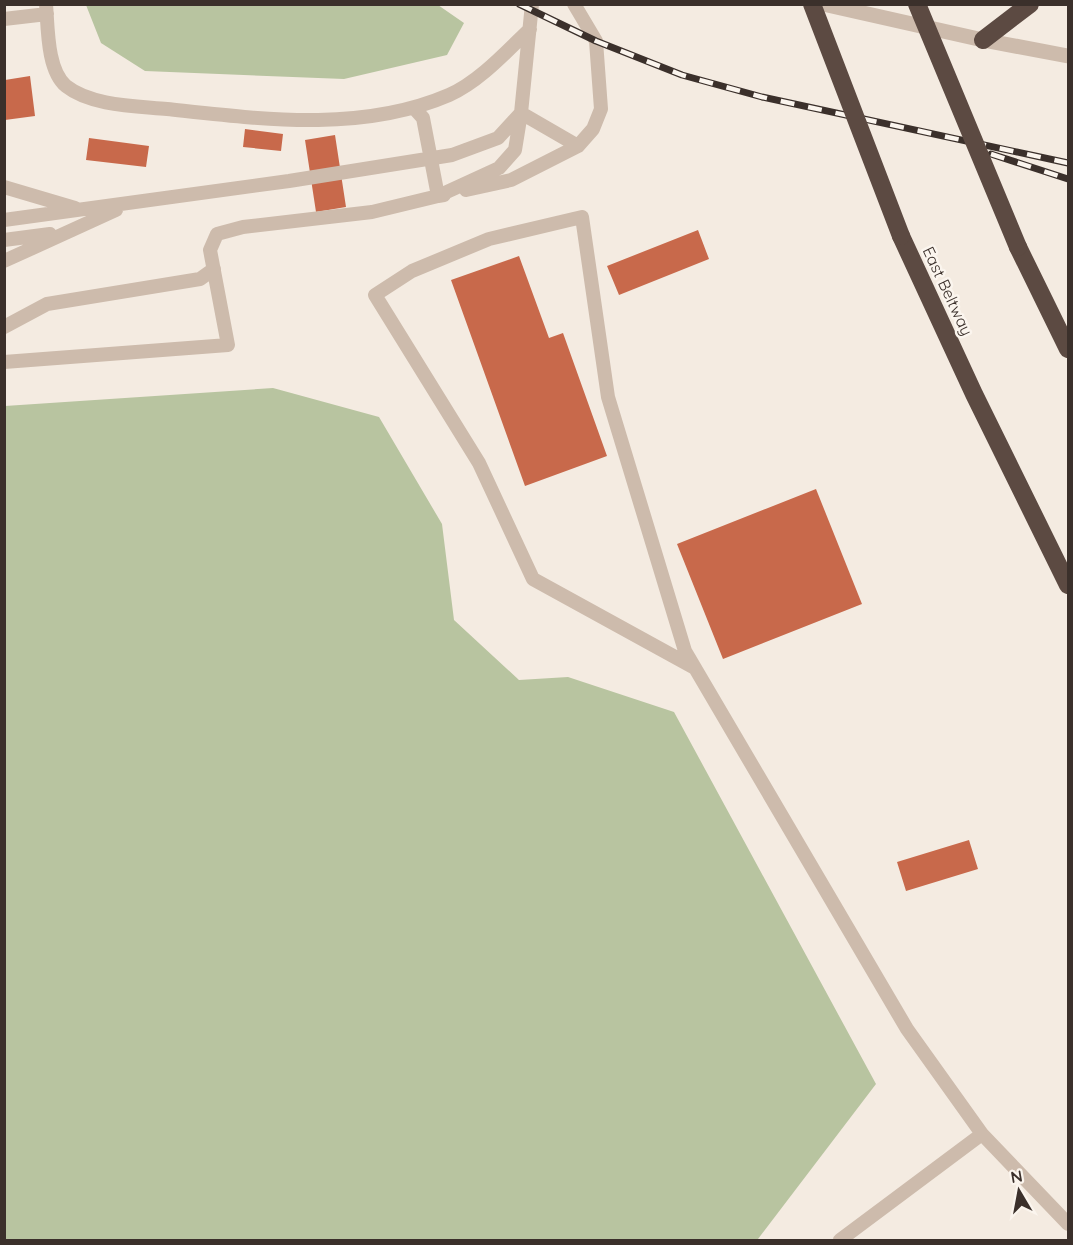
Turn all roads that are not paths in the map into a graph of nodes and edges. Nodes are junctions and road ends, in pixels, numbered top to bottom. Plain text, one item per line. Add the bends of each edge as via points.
1 (532, 4) edge
2 (574, 4) edge
3 (812, 4) edge
4 (823, 4) edge
5 (917, 4) edge
6 (1030, 4) edge
7 (46, 9) edge
8 (4, 19) edge
9 (530, 29) junction
10 (983, 40) junction
11 (1068, 57) edge
12 (414, 108) junction
13 (521, 113) junction
14 (578, 146) junction
15 (432, 158) junction
16 (4, 188) edge
17 (12, 193) edge
18 (438, 196) junction
19 (132, 203) junction
20 (80, 210) junction
21 (4, 220) edge
22 (67, 232) junction
23 (4, 240) edge
24 (7, 259) edge
25 (214, 269) junction
26 (4, 327) edge
27 (1068, 349) edge
28 (4, 362) edge
29 (1068, 585) edge
30 (695, 668) junction
31 (982, 1134) junction
32 (1068, 1224) edge
33 (840, 1240) edge

1 - 9 lane
2 - 14 lane via 596,41 601,109 593,129
3 - 29 highway, East Beltway, bridge via 901,236
4 - 10 street
5 - 27 highway, bridge via 1018,247
6 - 10 highway
7 - 8 lane
7 - 12 lane via 54,70 66,86 97,101 281,121 370,116
9 - 12 lane via 482,73 451,94
9 - 13 lane
10 - 11 street
12 - 15 lane via 423,118
13 - 14 lane
13 - 15 lane via 498,138
13 - 18 lane via 515,150 499,168
14 - 18 lane via 511,180
15 - 18 lane
15 - 19 lane
16 - 17 lane
17 - 20 lane
18 - 25 lane via 372,212 243,227 217,234 210,250
19 - 20 lane
19 - 22 lane
20 - 21 lane
22 - 23 lane
22 - 24 lane
25 - 26 lane via 200,279 47,304
25 - 28 lane via 228,345
30 - 30 lane via 686,651 608,397 582,217 489,239 412,272 375,295 479,463 533,579
30 - 31 lane via 907,1029
31 - 32 lane
31 - 33 lane

